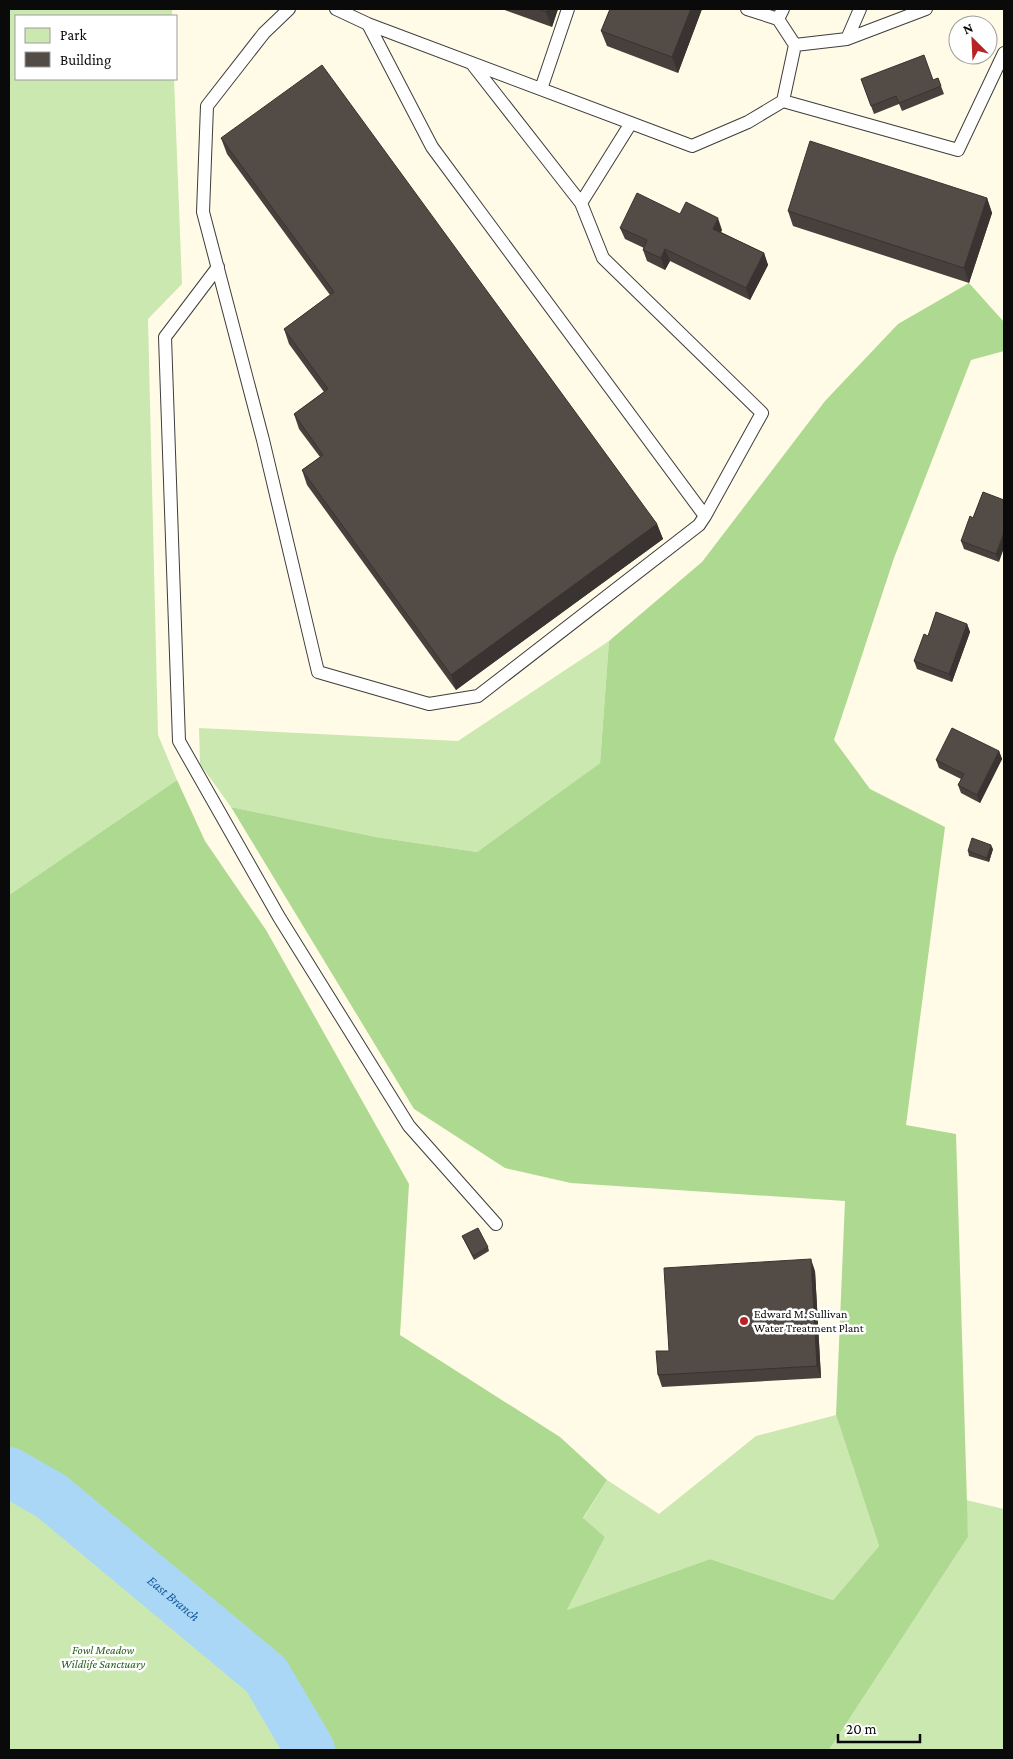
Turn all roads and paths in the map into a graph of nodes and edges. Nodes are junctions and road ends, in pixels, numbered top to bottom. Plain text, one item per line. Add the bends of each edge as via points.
1 (288, 9) edge
2 (336, 9) edge
3 (568, 9) edge
4 (747, 9) edge
5 (860, 9) edge
6 (926, 9) edge
7 (781, 14) edge
8 (368, 24) junction
9 (847, 39) junction
10 (795, 45) junction
11 (1004, 53) edge
12 (472, 63) junction
13 (541, 89) junction
14 (783, 101) junction
15 (631, 123) junction
16 (581, 203) junction
17 (218, 267) junction
18 (705, 516) junction
19 (496, 1224) dead end

1 - 17 lane via 264,33 207,106 203,212
2 - 8 lane
3 - 13 lane
4 - 7 lane
5 - 9 lane
6 - 9 lane
7 - 10 lane
8 - 12 lane
8 - 18 lane via 432,147
9 - 10 lane
10 - 14 lane
11 - 14 lane via 958,150
12 - 13 lane
12 - 16 lane
13 - 15 lane
14 - 15 lane via 748,122 692,146
15 - 16 lane
16 - 18 lane via 603,258 762,413
17 - 18 lane via 266,450 318,672 429,704 478,696 699,525
17 - 19 lane via 164,337 179,741 279,917 409,1126

